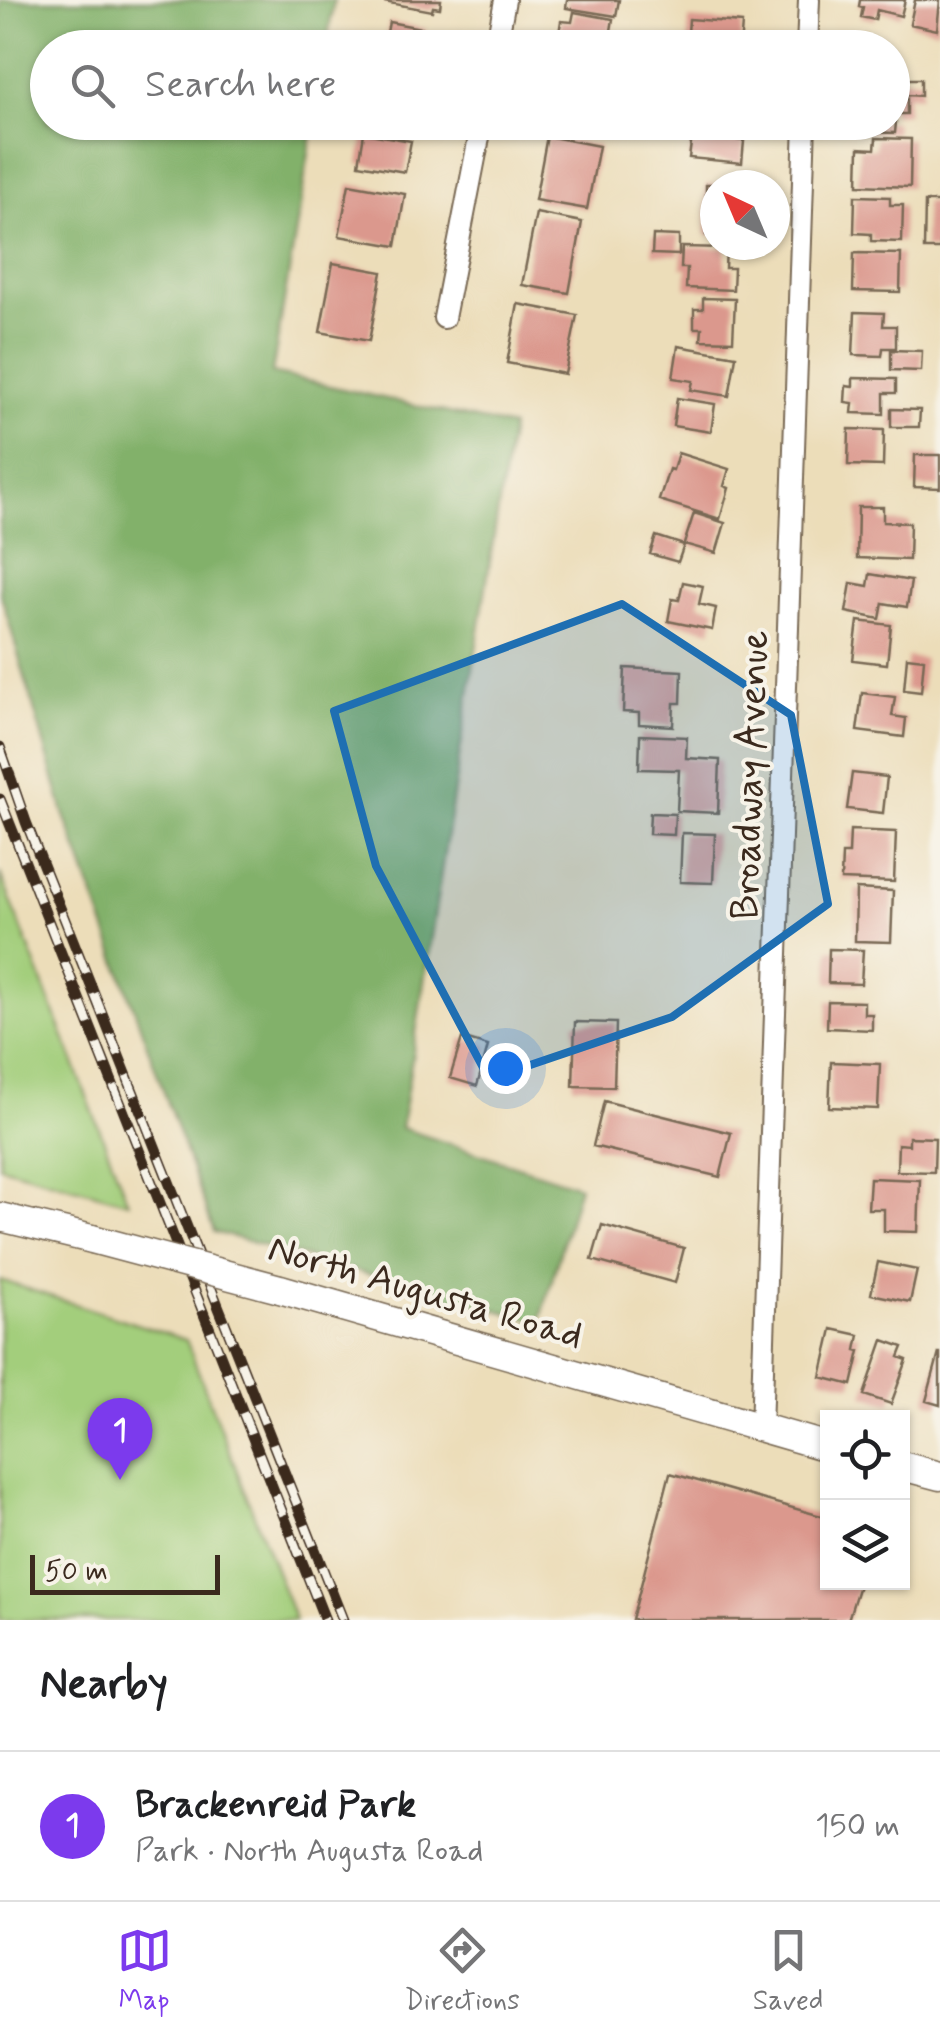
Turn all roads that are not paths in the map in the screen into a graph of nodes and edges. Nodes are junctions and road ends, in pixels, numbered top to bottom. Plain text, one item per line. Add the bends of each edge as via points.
1 (505, 0) edge
2 (809, 0) edge
3 (499, 30) edge
4 (808, 30) edge
5 (479, 140) edge
6 (804, 140) edge
7 (444, 318) dead end
8 (0, 1217) edge
9 (761, 1429) junction
10 (820, 1444) edge
11 (910, 1468) edge
12 (940, 1476) edge

1 - 3 street
2 - 4 street
5 - 7 street
6 - 9 street, Broadway Avenue
8 - 9 main road, North Augusta Road, bridge via 280,1289
9 - 10 main road, North Augusta Road
11 - 12 main road

